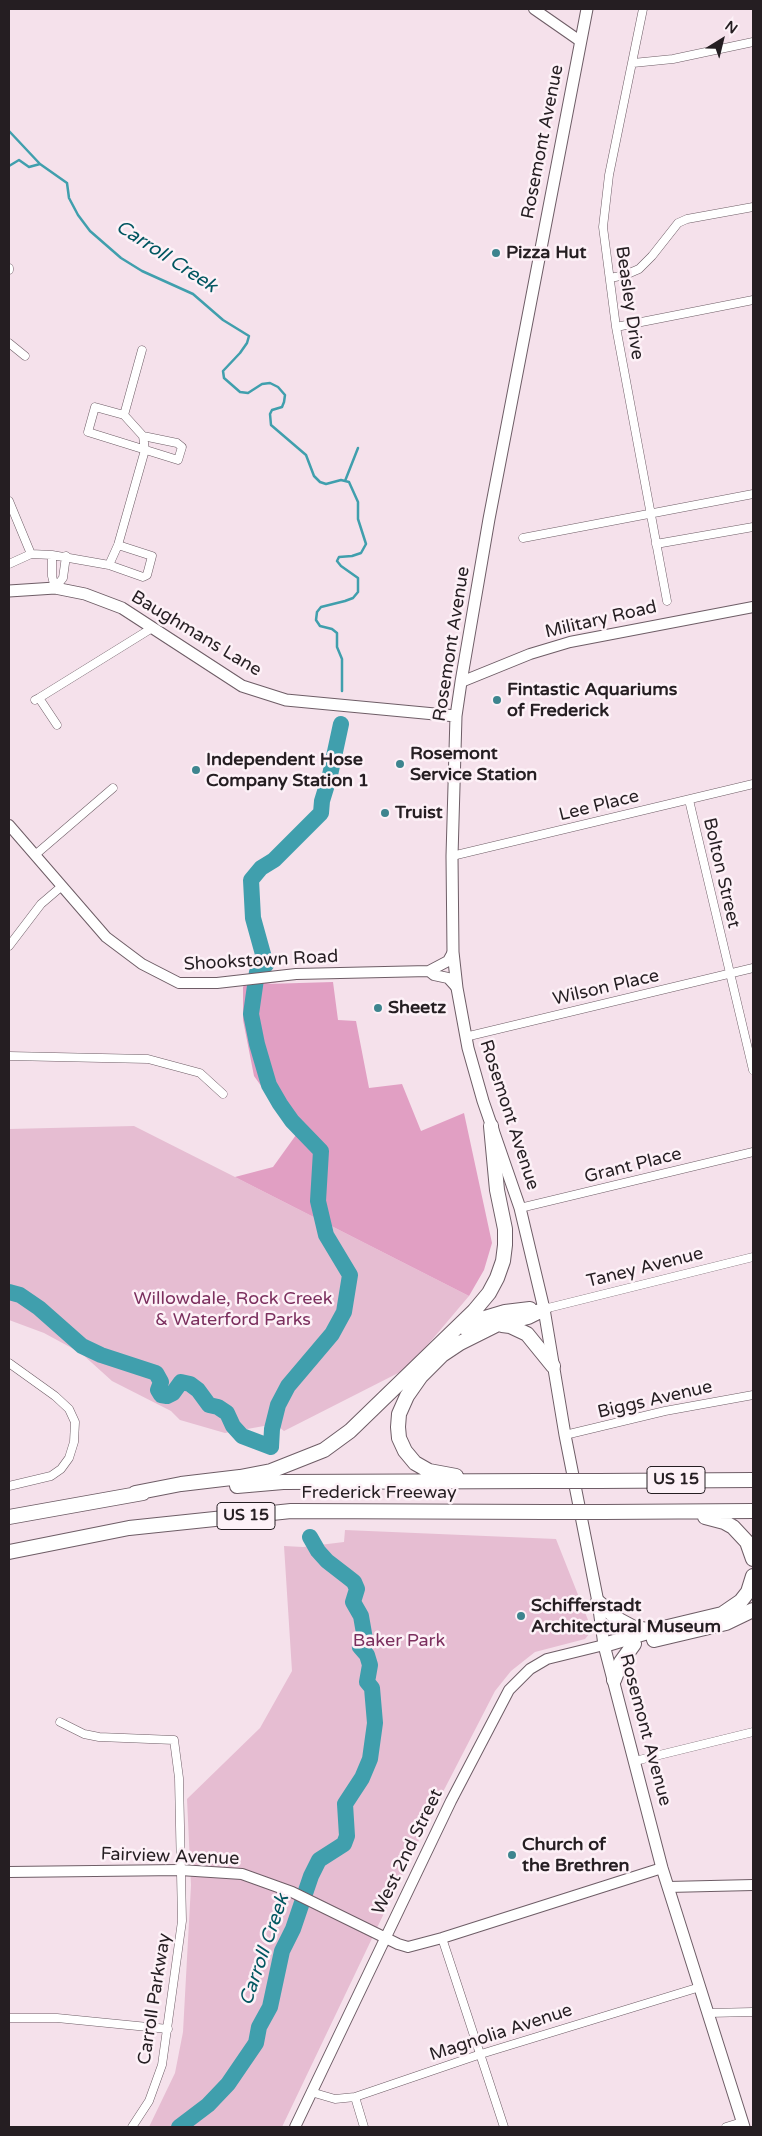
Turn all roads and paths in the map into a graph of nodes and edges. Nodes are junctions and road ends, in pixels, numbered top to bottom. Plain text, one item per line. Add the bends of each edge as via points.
1 (534, 9) edge
2 (586, 9) edge
3 (643, 9) edge
4 (580, 41) junction
5 (753, 42) edge
6 (633, 63) junction
7 (753, 207) edge
8 (610, 278) junction
9 (753, 300) edge
10 (616, 327) junction
11 (9, 343) edge
12 (142, 350) dead end
13 (25, 356) dead end
14 (124, 415) junction
15 (143, 436) junction
16 (146, 450) junction
17 (753, 494) edge
18 (9, 501) edge
19 (650, 512) junction
20 (753, 527) edge
21 (523, 538) dead end
22 (656, 544) junction
23 (118, 545) junction
24 (31, 554) junction
25 (52, 555) junction
26 (66, 556) junction
27 (9, 564) edge
28 (109, 565) junction
29 (55, 588) junction
30 (9, 591) edge
31 (667, 602) dead end
32 (753, 607) edge
33 (149, 630) junction
34 (461, 682) junction
35 (456, 716) junction
36 (56, 724) dead end
37 (753, 784) edge
38 (113, 788) dead end
39 (689, 800) junction
40 (9, 825) edge
41 (36, 855) junction
42 (452, 856) junction
43 (62, 886) junction
44 (9, 946) edge
45 (453, 952) junction
46 (753, 968) edge
47 (429, 971) junction
48 (730, 973) junction
49 (457, 988) junction
50 (465, 1037) junction
51 (9, 1056) edge
52 (753, 1070) edge
53 (223, 1094) dead end
54 (491, 1126) junction
55 (753, 1152) edge
56 (520, 1208) junction
57 (753, 1257) edge
58 (544, 1309) junction
59 (496, 1324) junction
60 (443, 1342) junction
61 (9, 1363) edge
62 (553, 1366) junction
63 (753, 1395) edge
64 (565, 1435) junction
65 (753, 1480) edge
66 (514, 1482) junction
67 (9, 1486) edge
68 (135, 1494) junction
69 (753, 1511) edge
70 (677, 1512) junction
71 (9, 1517) edge
72 (9, 1552) edge
73 (753, 1559) edge
74 (753, 1576) edge
75 (598, 1602) junction
76 (753, 1610) edge
77 (651, 1631) junction
78 (634, 1644) junction
79 (604, 1645) junction
80 (614, 1680) junction
81 (60, 1722) dead end
82 (753, 1732) edge
83 (635, 1761) junction
84 (662, 1868) junction
85 (180, 1870) junction
86 (9, 1872) edge
87 (753, 1885) edge
88 (668, 1887) junction
89 (385, 1937) junction
90 (442, 1938) junction
91 (700, 1987) junction
92 (753, 2012) edge
93 (708, 2013) junction
94 (9, 2018) edge
95 (168, 2029) junction
96 (481, 2054) junction
97 (312, 2092) junction
98 (355, 2097) junction
99 (743, 2125) edge
100 (132, 2127) edge
101 (295, 2127) edge
102 (364, 2127) edge
103 (504, 2127) edge
104 (726, 2127) edge

1 - 4 street
2 - 4 main road, Rosemont Avenue
3 - 6 street, Beasley Drive
4 - 34 main road, Rosemont Avenue
5 - 6 street via 673,59
6 - 8 street, Beasley Drive via 605,198 603,227
7 - 8 street via 687,219 678,224 639,269
8 - 10 street, Beasley Drive
9 - 10 street
10 - 19 street, Beasley Drive
11 - 13 street
12 - 14 street
14 - 15 street
14 - 16 street via 95,407 88,432
15 - 16 street
15 - 16 street via 182,447 178,460
16 - 23 street
17 - 19 street
18 - 24 street
19 - 21 street
19 - 22 street, Beasley Drive
20 - 22 street
22 - 31 street, Beasley Drive
23 - 28 street
23 - 28 street via 152,556 147,575 143,577
24 - 25 street
24 - 27 street
25 - 26 street
25 - 29 street
26 - 28 street
26 - 29 street via 63,578
29 - 30 main road, Baughmans Lane
29 - 33 main road, Baughmans Lane via 85,594 122,608
32 - 34 street, Military Road via 555,646
33 - 35 main road, Baughmans Lane via 242,686 286,700
33 - 36 street via 37,699
34 - 35 main road, Rosemont Avenue
35 - 42 main road, Rosemont Avenue
37 - 39 street, Lee Place
38 - 41 street
39 - 42 street, Lee Place
39 - 48 street, Bolton Street
40 - 41 street, Shookstown Road
41 - 43 street, Shookstown Road
42 - 45 main road, Rosemont Avenue
43 - 44 street via 41,904
43 - 47 street, Shookstown Road via 106,937 161,975 179,983 296,974
45 - 47 street via 448,961
45 - 49 main road, Rosemont Avenue
46 - 48 street, Wilson Place
47 - 49 street, Shookstown Road via 448,978
48 - 50 street, Wilson Place
48 - 52 street, Bolton Street
49 - 50 main road, Rosemont Avenue
50 - 54 main road, Rosemont Avenue
51 - 53 street via 148,1060 200,1073
54 - 56 main road, Rosemont Avenue
54 - 60 highway via 497,1190 505,1229 503,1261 489,1293
55 - 56 street, Grant Place
56 - 58 main road, Rosemont Avenue
57 - 58 street, Taney Avenue
58 - 59 highway via 528,1317
58 - 60 highway via 522,1309 492,1316
58 - 62 main road, Rosemont Avenue
59 - 62 highway via 527,1334
59 - 66 highway via 442,1355 422,1376 399,1414 399,1438 415,1463 429,1471
60 - 68 highway via 350,1431 310,1457 240,1478 181,1484
61 - 67 street via 55,1396 69,1409 75,1422 74,1442 61,1469 51,1476
62 - 64 main road, Rosemont Avenue
63 - 64 street, Biggs Avenue via 673,1409
64 - 75 main road, Rosemont Avenue
65 - 66 highway, Frederick Freeway / US 15, bridge
66 - 68 highway, Frederick Freeway / US 15 via 283,1482
68 - 71 highway, Frederick Freeway / US 15
69 - 70 highway, Frederick Freeway / US 15
70 - 72 highway, Frederick Freeway / US 15, bridge via 292,1512 129,1528
70 - 73 highway via 713,1519 733,1527 747,1542
74 - 77 highway via 748,1592 733,1608 722,1614
75 - 77 highway via 619,1620 634,1628
75 - 79 main road, Rosemont Avenue
76 - 78 highway via 726,1623
77 - 79 highway
78 - 79 highway via 623,1647
78 - 80 highway via 621,1662
79 - 80 main road, Rosemont Avenue
79 - 89 street, West 2nd Street via 542,1662 508,1690
80 - 83 main road, Rosemont Avenue
81 - 85 street, Carroll Parkway via 98,1737 174,1740 179,1778
82 - 83 street
83 - 84 main road, Rosemont Avenue
84 - 88 main road, Rosemont Avenue
84 - 90 street, Fairview Avenue
85 - 86 street, Fairview Avenue
85 - 89 street, Fairview Avenue via 242,1874 292,1892
85 - 95 street, Carroll Parkway via 182,1921
87 - 88 street
88 - 91 main road, Rosemont Avenue
89 - 90 street, Fairview Avenue via 408,1947
89 - 97 street, West 2nd Street
90 - 96 street
91 - 93 main road, Rosemont Avenue
91 - 96 street, Magnolia Avenue
92 - 93 street
93 - 99 main road, Rosemont Avenue
94 - 95 street via 57,2018
95 - 100 street, Carroll Parkway via 162,2065 153,2092
96 - 98 street, Magnolia Avenue
96 - 103 street
97 - 98 street, Magnolia Avenue via 335,2099
97 - 101 street, West 2nd Street
98 - 102 street
99 - 104 street

